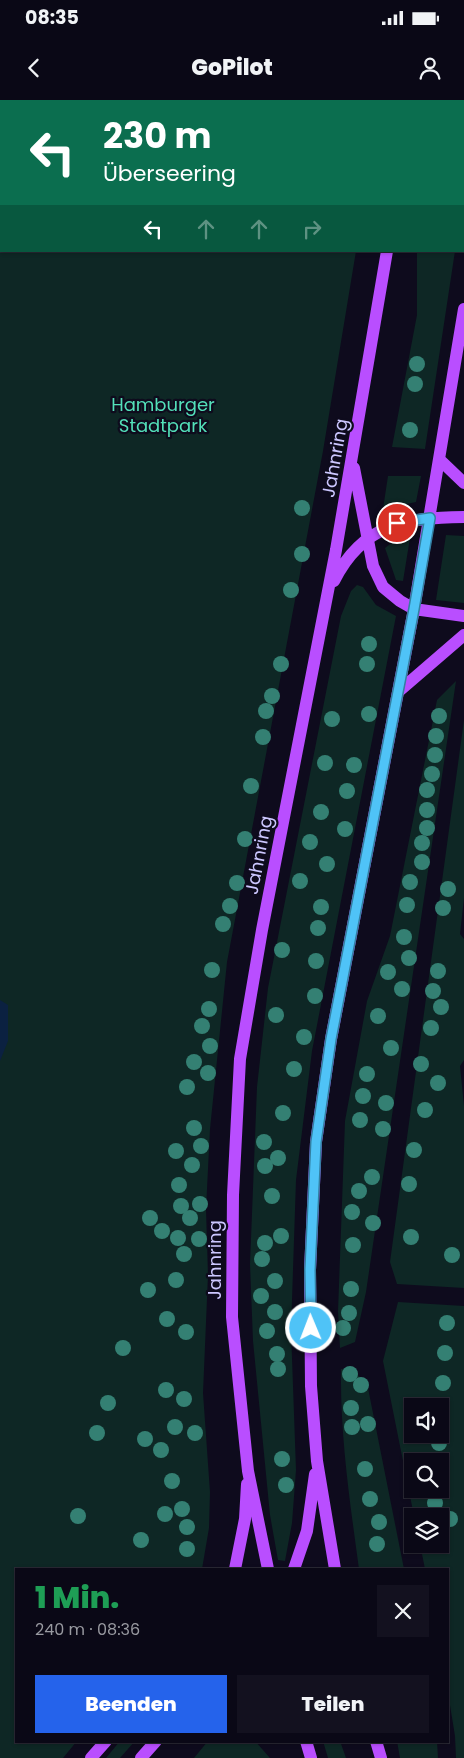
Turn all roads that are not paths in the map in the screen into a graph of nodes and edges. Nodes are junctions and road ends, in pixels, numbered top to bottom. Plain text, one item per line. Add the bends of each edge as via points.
1 (387, 252) edge
2 (464, 309) edge
3 (353, 459) junction
4 (440, 460) junction
5 (464, 483) edge
6 (464, 517) edge
7 (430, 518) junction
8 (368, 539) junction
9 (329, 592) junction
10 (414, 609) junction
11 (464, 616) edge
12 (464, 636) edge
13 (398, 692) junction
14 (317, 1461) junction
15 (248, 1472) junction
16 (235, 1568) edge
17 (268, 1568) edge
18 (294, 1568) edge
19 (335, 1568) edge
20 (104, 1743) edge
21 (154, 1743) edge
22 (306, 1743) edge
23 (377, 1743) edge
24 (91, 1758) edge
25 (141, 1758) edge
26 (311, 1758) edge
27 (381, 1758) edge

1 - 3 main road, Jahnring
2 - 4 main road
3 - 8 main road
3 - 9 main road, Jahnring
4 - 5 main road
4 - 7 main road
6 - 7 main road
7 - 8 main road via 397,523
7 - 10 main road
8 - 9 main road via 338,573
8 - 10 main road via 373,566 383,587
9 - 15 main road, Jahnring via 262,930 240,1059 233,1195 232,1317
10 - 11 main road
10 - 13 main road
12 - 13 main road
13 - 14 main road via 331,1039 316,1142 310,1270 311,1386
14 - 18 main road via 307,1531
14 - 19 main road
15 - 16 main road via 245,1519
15 - 17 main road
20 - 24 main road
21 - 25 main road
22 - 26 main road
23 - 27 main road

